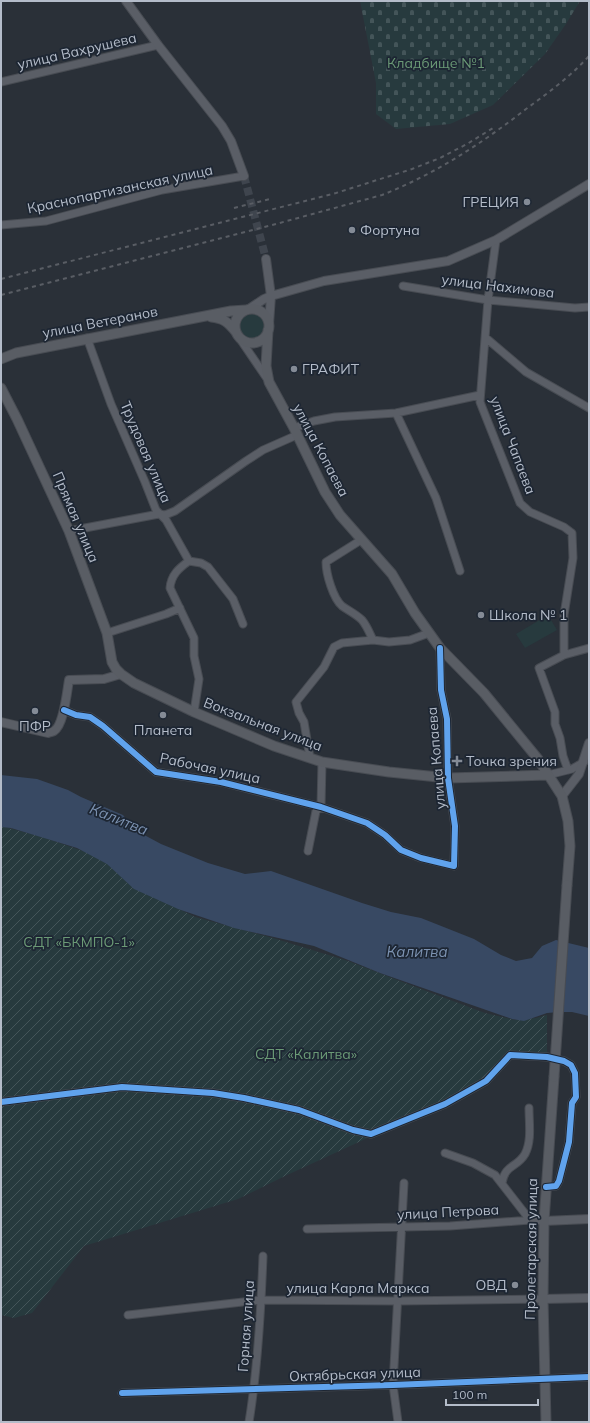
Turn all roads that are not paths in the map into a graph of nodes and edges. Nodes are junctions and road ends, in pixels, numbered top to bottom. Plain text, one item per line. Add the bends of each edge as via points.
1 (126, 1) edge
2 (158, 45) junction
3 (1, 82) edge
4 (244, 176) joint
5 (589, 184) edge
6 (1, 225) edge
7 (496, 240) junction
8 (266, 259) tunnel mouth
9 (403, 286) dead end
10 (271, 296) junction
11 (488, 300) junction
12 (589, 307) edge
13 (247, 310) junction
14 (205, 316) junction
15 (268, 327) junction
16 (237, 334) junction
17 (87, 338) junction
18 (486, 338) junction
19 (1, 359) edge
20 (269, 382) junction
21 (1, 388) edge
22 (480, 395) junction
23 (589, 408) edge
24 (396, 413) junction
25 (296, 431) junction
26 (160, 514) junction
27 (69, 531) junction
28 (361, 540) junction
29 (189, 561) junction
30 (460, 571) dead end
31 (180, 608) junction
32 (243, 624) dead end
33 (107, 633) junction
34 (429, 633) junction
35 (373, 640) junction
36 (440, 648) junction
37 (589, 648) edge
38 (564, 655) junction
39 (112, 662) joint
40 (121, 674) junction
41 (64, 710) junction
42 (194, 712) junction
43 (1, 722) edge
44 (589, 744) edge
45 (310, 758) junction
46 (322, 762) junction
47 (584, 762) junction
48 (568, 770) junction
49 (548, 775) junction
50 (448, 778) junction
51 (562, 796) junction
52 (321, 807) junction
53 (308, 851) dead end
54 (454, 866) joint
55 (1, 1102) edge
56 (529, 1108) dead end
57 (445, 1153) dead end
58 (502, 1182) junction
59 (404, 1183) dead end
60 (546, 1187) junction
61 (589, 1219) edge
62 (530, 1220) junction
63 (544, 1221) junction
64 (401, 1227) junction
65 (307, 1229) dead end
66 (263, 1256) dead end
67 (589, 1298) edge
68 (543, 1299) junction
69 (261, 1300) junction
70 (398, 1301) junction
71 (128, 1315) dead end
72 (589, 1377) edge
73 (545, 1378) junction
74 (393, 1385) junction
75 (254, 1389) junction
76 (122, 1393) dead end
77 (249, 1422) edge
78 (398, 1422) edge
79 (546, 1422) edge

1 - 2 street
2 - 3 street, улица Вахрушева
2 - 4 street via 222,126 231,141
4 - 6 street, Краснопартизанская улица via 162,190 46,221
5 - 7 street
7 - 10 street via 448,261 324,281
7 - 11 street, улица Чапаева
8 - 10 street
9 - 11 street, улица Нахимова
10 - 13 street
10 - 15 street
11 - 12 street, улица Нахимова via 574,308
11 - 18 street, улица Чапаева
13 - 14 main road, улица Ветеранов
13 - 15 main road via 253,309 262,313 268,320
13 - 16 main road via 236,319
14 - 16 main road via 228,322
14 - 17 main road, улица Ветеранов
15 - 16 main road via 263,339 252,343 242,340
15 - 20 main road, улица Копаева via 266,366
16 - 20 street
17 - 19 main road, улица Ветеранов via 16,353
17 - 26 street, Трудовая улица via 111,404 156,510
18 - 22 street, улица Чапаева
18 - 23 street via 526,372
20 - 25 main road, улица Копаева
21 - 27 main road, Прямая улица
22 - 24 street
22 - 38 street, улица Чапаева via 480,402 520,503 530,512 572,533 573,558 564,615
24 - 25 street via 335,417 314,421
24 - 30 street via 436,498
25 - 26 street via 246,461 175,511
25 - 28 main road, улица Копаева via 326,492 340,515
26 - 27 street
26 - 29 street, Трудовая улица
27 - 33 main road, Прямая улица
28 - 34 main road, улица Копаева via 392,574
28 - 35 street via 326,562 326,569 335,598 363,621
29 - 31 street via 178,568 171,579 170,588
29 - 32 street via 208,567 233,599
31 - 33 street
31 - 42 street via 194,638 194,656 199,679
33 - 39 main road, Прямая улица
34 - 35 street via 410,640
34 - 36 main road, улица Копаева
35 - 45 street via 342,643 334,647 324,667 296,702 304,722
36 - 49 main road, улица Копаева via 484,693
36 - 50 street, улица Копаева via 441,690 447,719
37 - 38 street
38 - 48 street via 539,668 555,712 555,724
39 - 40 main road, Вокзальная улица
40 - 41 street via 104,679 69,680
40 - 42 main road, Вокзальная улица
41 - 43 street via 59,726 55,731 48,733
41 - 52 street, Рабочая улица via 90,717 156,772 221,782
42 - 45 main road, Вокзальная улица via 274,746
44 - 47 street
45 - 46 main road, Вокзальная улица
46 - 50 main road, Вокзальная улица
46 - 52 street
47 - 48 street
47 - 51 street via 579,774
48 - 49 street
49 - 50 main road, Вокзальная улица
49 - 51 main road, улица Копаева
50 - 54 street, улица Копаева via 455,826
51 - 60 main road, Пролетарская улица, bridge via 570,846
52 - 53 street via 316,811
52 - 54 street, Рабочая улица via 367,823 401,850
55 - 60 street via 122,1087 213,1094 299,1110 371,1134 451,1101 486,1080 510,1055 547,1057 571,1065 575,1073 576,1097 572,1103 569,1142 559,1181 556,1186
56 - 58 street via 529,1139 525,1154 505,1171
57 - 58 street via 480,1166
58 - 62 street
59 - 64 street
60 - 63 main road, Пролетарская улица
61 - 63 street, улица Петрова
62 - 63 street, улица Петрова
62 - 64 street, улица Петрова
63 - 68 main road, Пролетарская улица
64 - 65 street, улица Петрова
64 - 70 street
66 - 69 street, Горная улица
67 - 68 street, улица Карла Маркса
68 - 70 street, улица Карла Маркса
68 - 73 main road, Пролетарская улица
69 - 70 street, улица Карла Маркса
69 - 71 street, улица Карла Маркса
69 - 75 street, Горная улица
70 - 74 street
72 - 73 street, Октябрьская улица
73 - 74 street, Октябрьская улица
73 - 79 main road, Пролетарская улица
74 - 75 street, Октябрьская улица
74 - 78 street
75 - 76 street, Октябрьская улица
75 - 77 street, Горная улица

